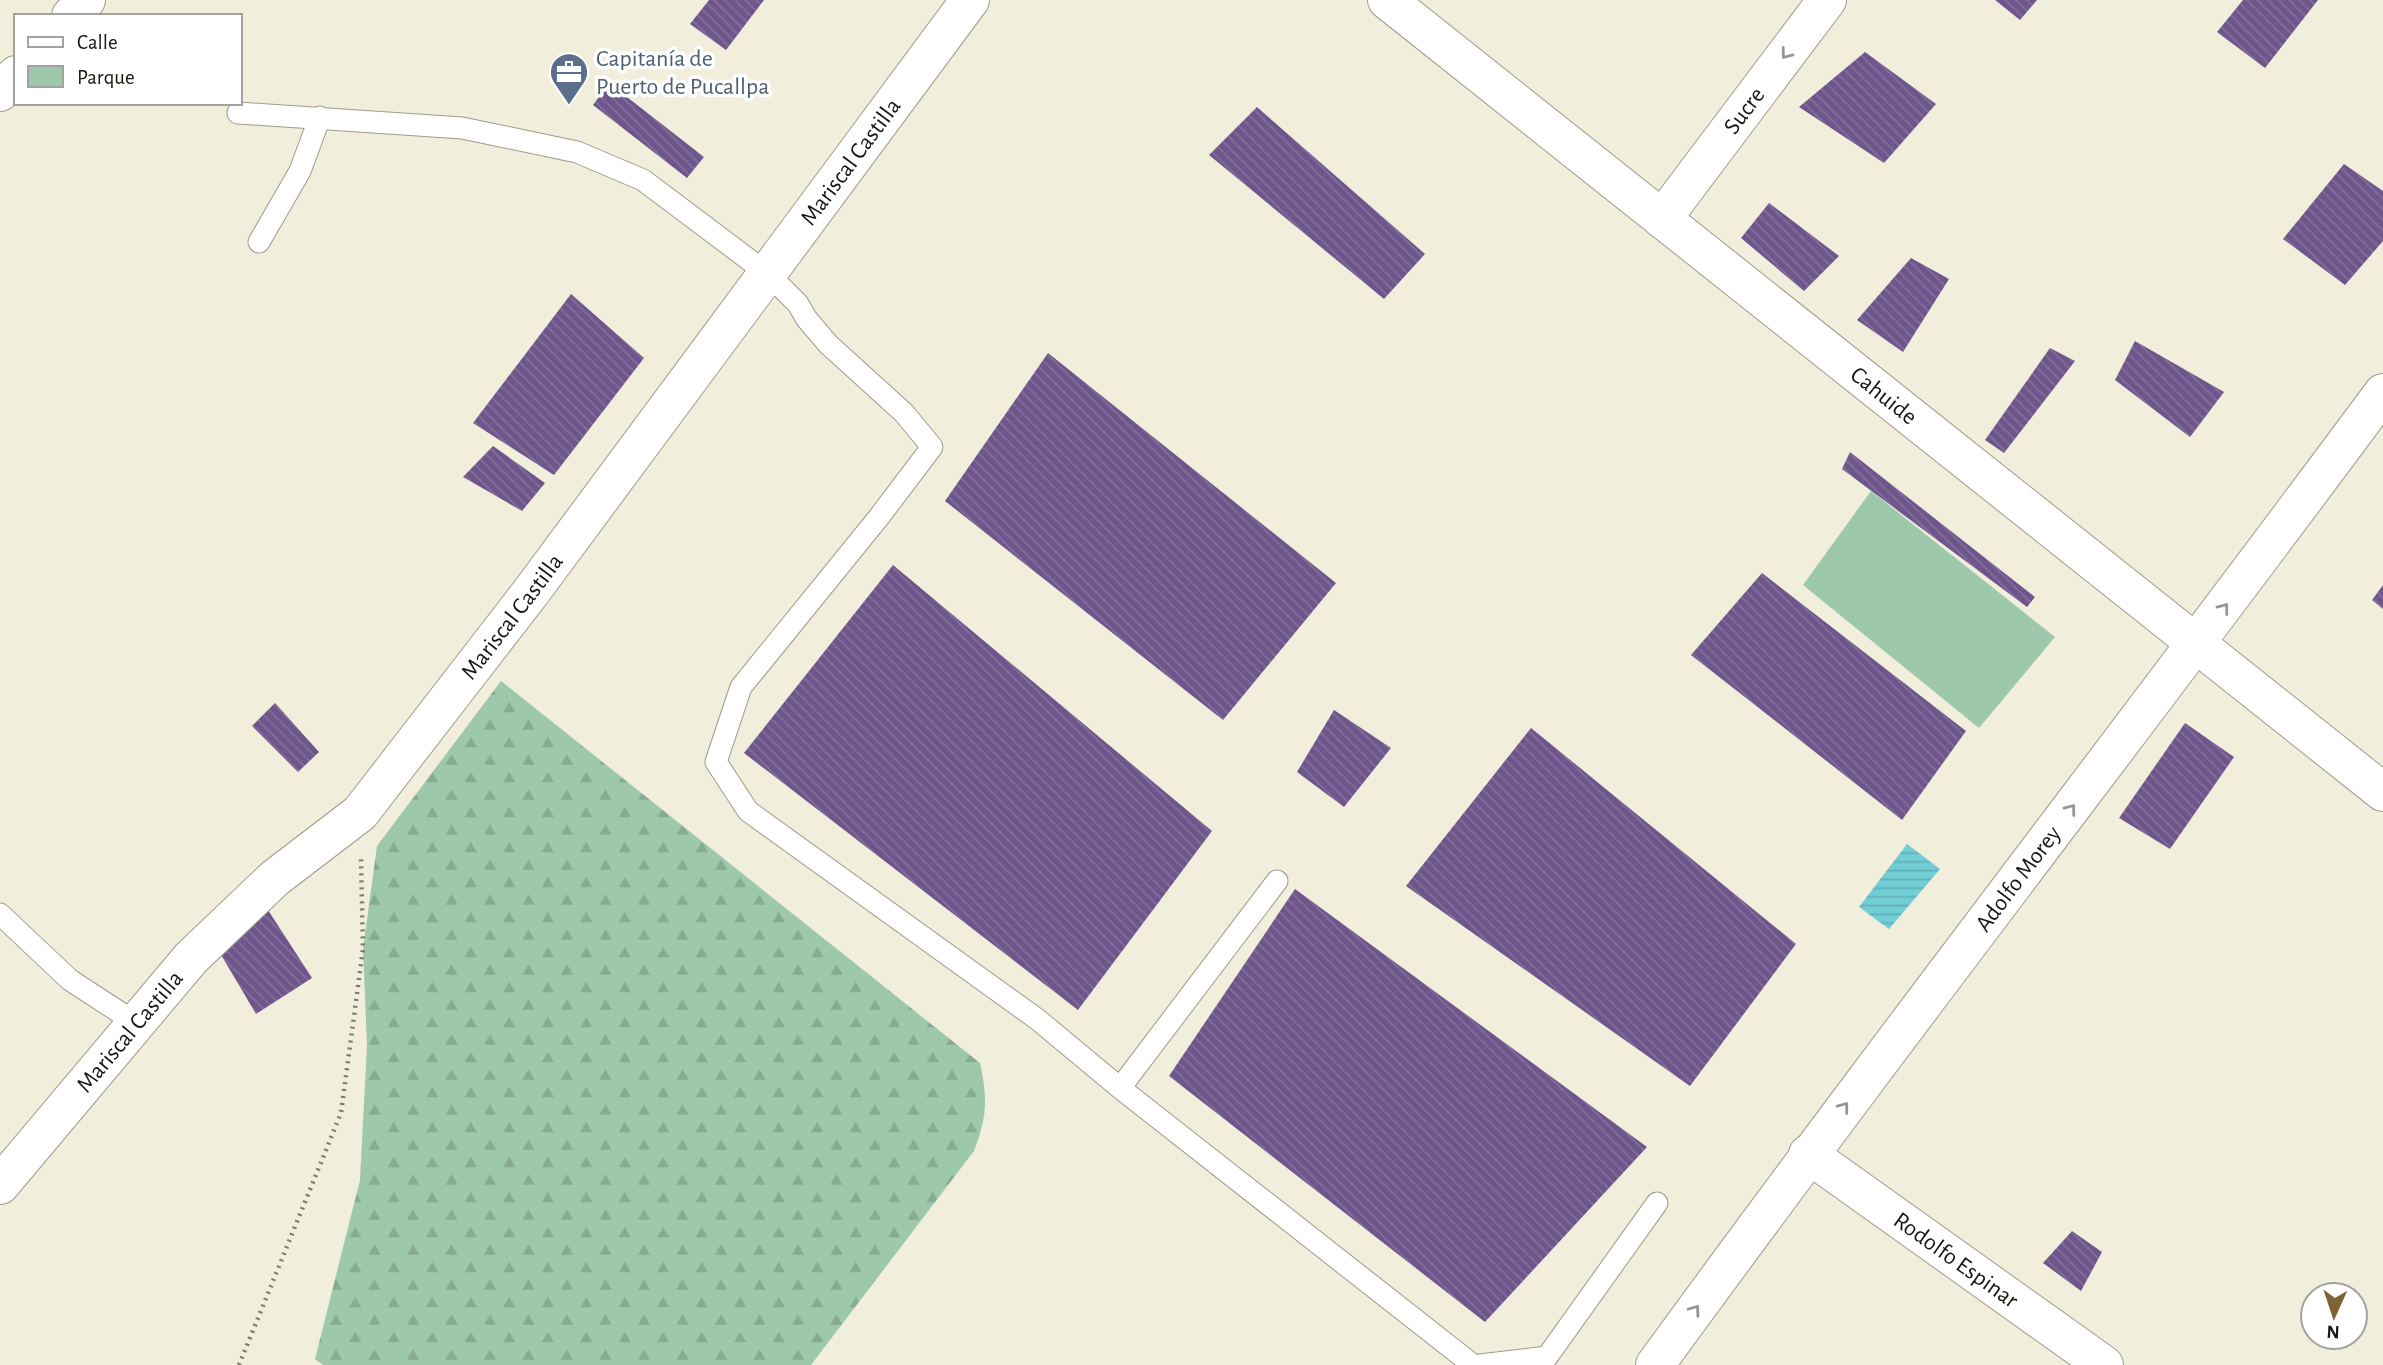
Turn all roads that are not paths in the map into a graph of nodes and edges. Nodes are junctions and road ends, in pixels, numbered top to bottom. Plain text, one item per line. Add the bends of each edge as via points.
1 (86, 0) edge
2 (970, 0) edge
3 (1387, 0) edge
4 (1827, 0) edge
5 (73, 14) edge
6 (14, 77) edge
7 (0, 92) edge
8 (238, 113) dead end
9 (320, 117) junction
10 (1662, 219) junction
11 (259, 242) dead end
12 (768, 274) junction
13 (2383, 393) edge
14 (2197, 644) junction
15 (2383, 792) edge
16 (1277, 881) dead end
17 (0, 914) edge
18 (136, 1023) junction
19 (1120, 1088) junction
20 (1808, 1154) junction
21 (0, 1185) edge
22 (1657, 1203) dead end
23 (1473, 1365) edge
24 (1480, 1365) edge
25 (1655, 1365) edge
26 (2104, 1365) edge

1 - 5 street
2 - 12 street, Mariscal Castilla
3 - 10 street, Cahuide
4 -> 10 street, Sucre
6 - 7 street
8 - 9 lane
9 - 11 lane via 299,171
9 - 12 lane via 463,128 577,152 643,180
10 - 14 street, Cahuide
12 - 18 street, Mariscal Castilla via 360,813 275,878 191,958
12 - 19 lane via 828,344 904,413 932,447 741,687 716,762 748,811 1037,1020
14 -> 13 street, Adolfo Morey
14 - 15 street, Cahuide
20 -> 14 street, Adolfo Morey
16 - 19 lane
17 - 18 lane via 70,980
18 - 21 street, Mariscal Castilla
19 - 23 lane
25 -> 20 street, Adolfo Morey
20 - 26 street, Rodolfo Espinar
22 - 24 lane via 1547,1357

